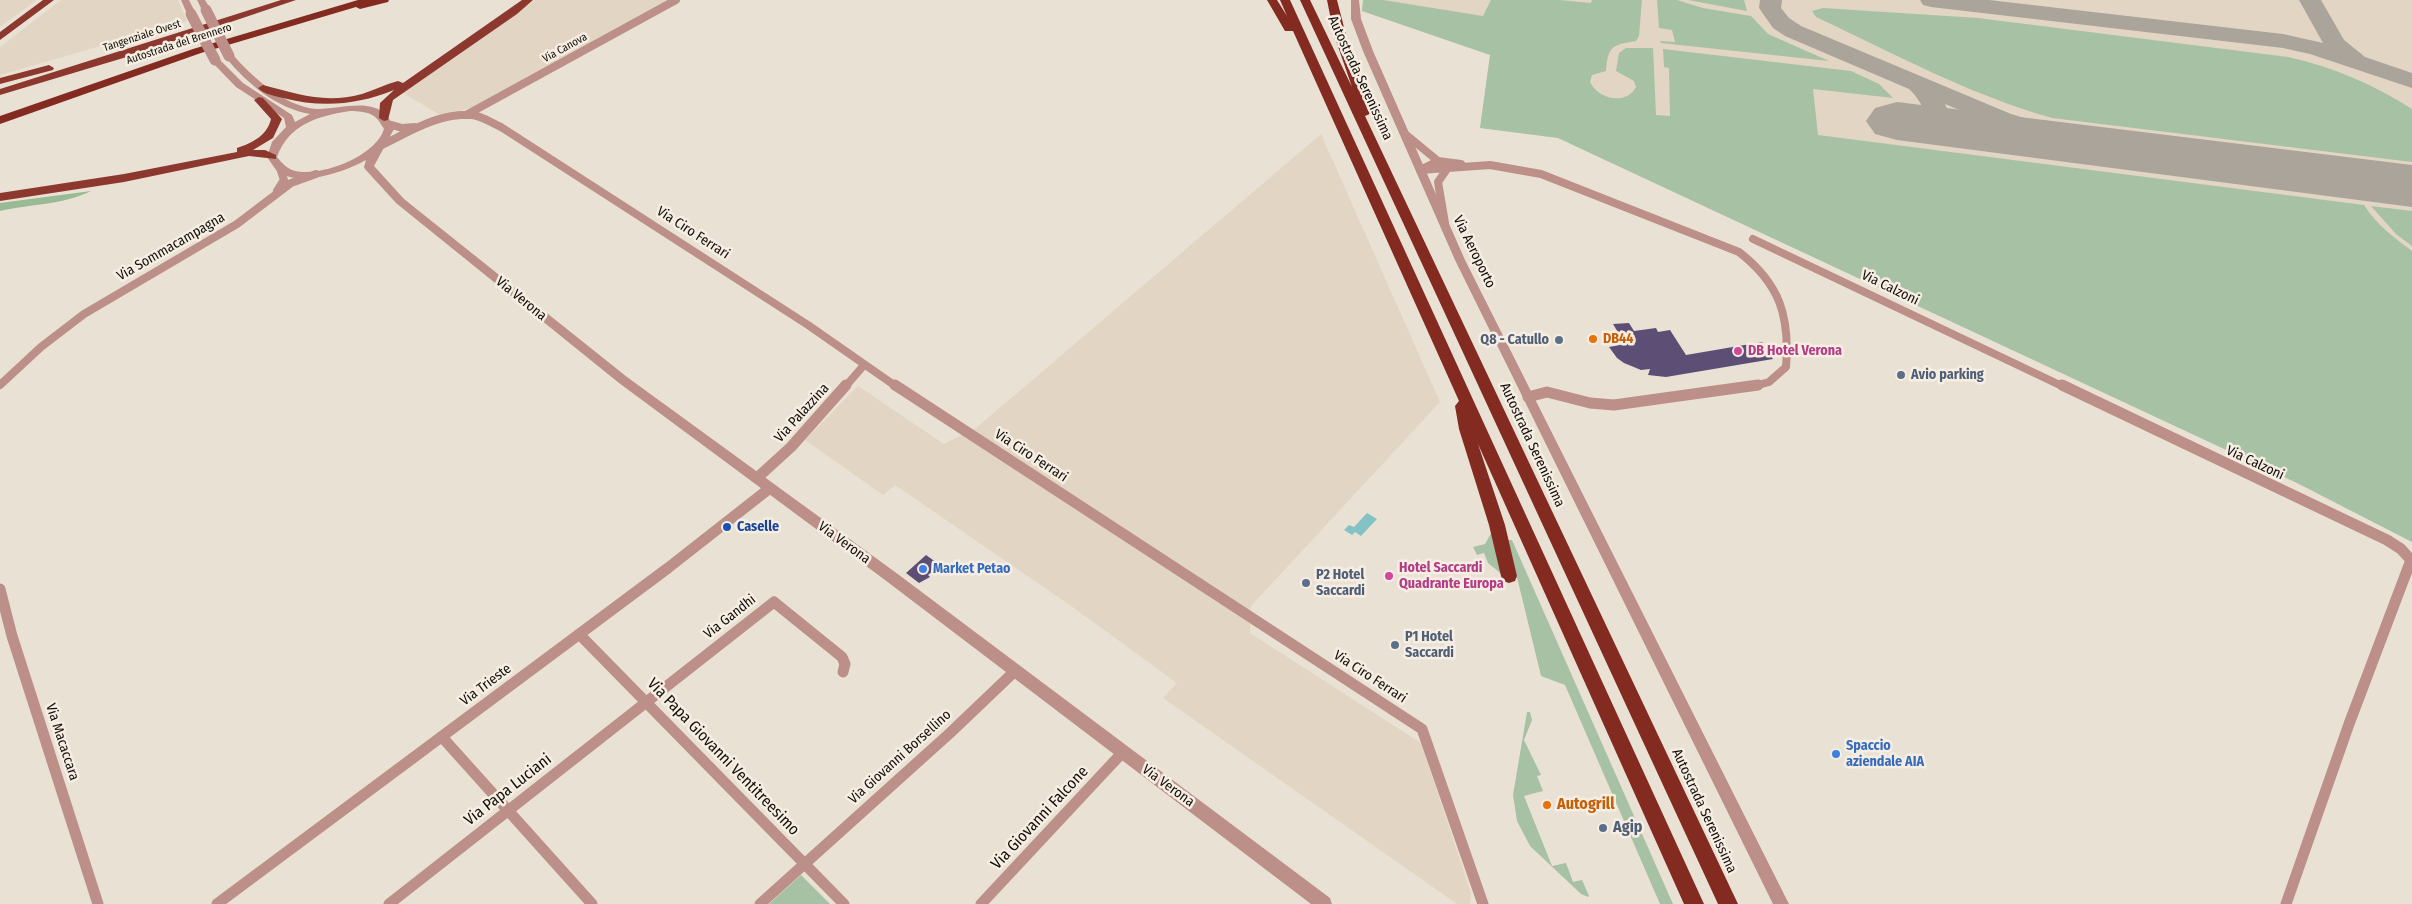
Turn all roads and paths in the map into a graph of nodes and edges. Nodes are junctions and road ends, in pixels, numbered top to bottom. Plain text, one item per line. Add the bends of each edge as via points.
1 (49, 0) edge
2 (185, 0) edge
3 (201, 0) edge
4 (266, 0) edge
5 (272, 0) edge
6 (291, 0) edge
7 (343, 0) edge
8 (369, 0) edge
9 (384, 0) edge
10 (528, 0) edge
11 (676, 0) edge
12 (1272, 0) edge
13 (1285, 0) edge
14 (1304, 0) edge
15 (1332, 0) edge
16 (1355, 0) edge
17 (246, 9) junction
18 (0, 37) edge
19 (115, 51) junction
20 (197, 51) junction
21 (434, 65) junction
22 (0, 81) edge
23 (0, 85) edge
24 (264, 88) junction
25 (0, 92) edge
26 (259, 100) junction
27 (0, 111) edge
28 (1336, 113) junction
29 (320, 114) junction
30 (465, 115) junction
31 (0, 120) edge
32 (386, 121) junction
33 (426, 125) junction
34 (291, 128) junction
35 (1404, 134) junction
36 (379, 147) junction
37 (272, 157) junction
38 (207, 160) junction
39 (1438, 161) junction
40 (1467, 165) junction
41 (280, 168) junction
42 (344, 168) junction
43 (1447, 169) junction
44 (1420, 170) junction
45 (372, 172) junction
46 (317, 174) junction
47 (1388, 180) junction
48 (0, 197) edge
49 (270, 199) junction
50 (1446, 230) junction
51 (1753, 238) dead end
52 (864, 365) junction
53 (1459, 384) junction
54 (0, 385) edge
55 (1528, 397) junction
56 (757, 478) junction
57 (770, 488) junction
58 (2411, 566) edge
59 (1508, 576) dead end
60 (0, 589) edge
61 (579, 634) junction
62 (1015, 671) junction
63 (843, 672) dead end
64 (647, 702) junction
65 (442, 736) junction
66 (1122, 753) junction
67 (507, 811) junction
68 (804, 864) junction
69 (98, 904) edge
70 (217, 904) edge
71 (389, 904) edge
72 (591, 904) edge
73 (760, 904) edge
74 (844, 904) edge
75 (981, 904) edge
76 (1324, 904) edge
77 (1483, 904) edge
78 (1694, 904) edge
79 (1728, 904) edge
80 (1781, 904) edge
81 (2286, 904) edge

1 - 18 highway
2 - 26 street, bridge via 224,73
3 - 24 street, bridge via 229,56
4 - 17 highway
5 - 17 highway, Tangenziale Ovest
6 - 25 highway, Tangenziale Ovest
7 - 27 highway, Autostrada del Brennero via 179,49
8 - 20 highway, Autostrada del Brennero
9 - 20 highway
10 - 21 highway
11 - 30 street, Via Canova
12 - 28 highway
13 - 28 highway
14 - 47 highway, Autostrada Serenissima
15 - 47 highway via 1340,35
16 - 35 street, Via Aeroporto via 1356,19
17 - 19 highway, Tangenziale Ovest
19 - 22 highway
19 - 23 highway, Tangenziale Ovest
20 - 31 highway, Autostrada del Brennero
21 - 24 highway via 380,92 338,102 301,101
21 - 32 highway via 389,98 385,103
24 - 29 street via 296,108
26 - 34 street via 289,117
26 - 38 highway via 277,118 272,131 244,149
28 - 53 highway
29 - 32 street via 358,108 378,113
29 - 34 street
30 - 33 street
30 - 52 street, Via Ciro Ferrari via 485,119 501,127
32 - 33 street via 409,128
32 - 36 street via 388,134
33 - 36 street
34 - 37 street via 276,142
35 - 39 street
35 - 44 street, Via Aeroporto
36 - 42 street, Via Sommacampagna via 369,156
36 - 45 street via 370,163
37 - 38 highway via 257,152
37 - 41 street
38 - 48 highway via 124,178
39 - 40 street
39 - 44 street
40 - 43 street
40 - 55 street via 1514,168 1541,174 1739,252 1765,272 1782,306 1787,341 1786,367 1769,382 1614,405 1590,403 1547,392
41 - 46 street, Via Sommacampagna via 298,174
41 - 49 street, Via Sommacampagna via 284,180
42 - 45 street, Via Sommacampagna
42 - 46 street, Via Sommacampagna
43 - 44 street
43 - 50 street via 1439,176 1437,186
44 - 50 street, Via Aeroporto
45 - 56 street, Via Verona via 400,201 525,303
46 - 49 street, Via Sommacampagna via 291,183
47 - 79 highway, Autostrada Serenissima
49 - 54 street, Via Sommacampagna via 202,246 84,314 41,347
50 - 55 street, Via Aeroporto
51 - 58 street, Via Calzoni via 2387,540 2401,549 2411,560
52 - 56 street, Via Palazzina via 790,447
52 - 77 street, Via Ciro Ferrari via 1422,729
53 - 59 highway via 1466,429 1497,525
53 - 78 highway
55 - 80 street, Via Aeroporto
56 - 57 street, Via Verona
57 - 61 street, Via Trieste
57 - 62 street, Via Verona
58 - 81 street, Via Calzoni via 2349,724
60 - 69 street, Via Macaccara via 12,636
61 - 64 street, Via Papa Giovanni Ventitreesimo
61 - 65 street, Via Trieste
62 - 66 street, Via Verona
62 - 68 street, Via Giovanni Borsellino via 950,734
63 - 64 street, Via Gandhi via 845,664 842,657 774,602
64 - 67 street, Via Papa Luciani
64 - 68 street, Via Papa Giovanni Ventitreesimo
65 - 67 street
65 - 70 street, Via Trieste
66 - 75 street, Via Giovanni Falcone
66 - 76 street, Via Verona
67 - 71 street, Via Papa Luciani
67 - 72 street
68 - 73 street, Via Giovanni Borsellino
68 - 74 street, Via Papa Giovanni Ventitreesimo

